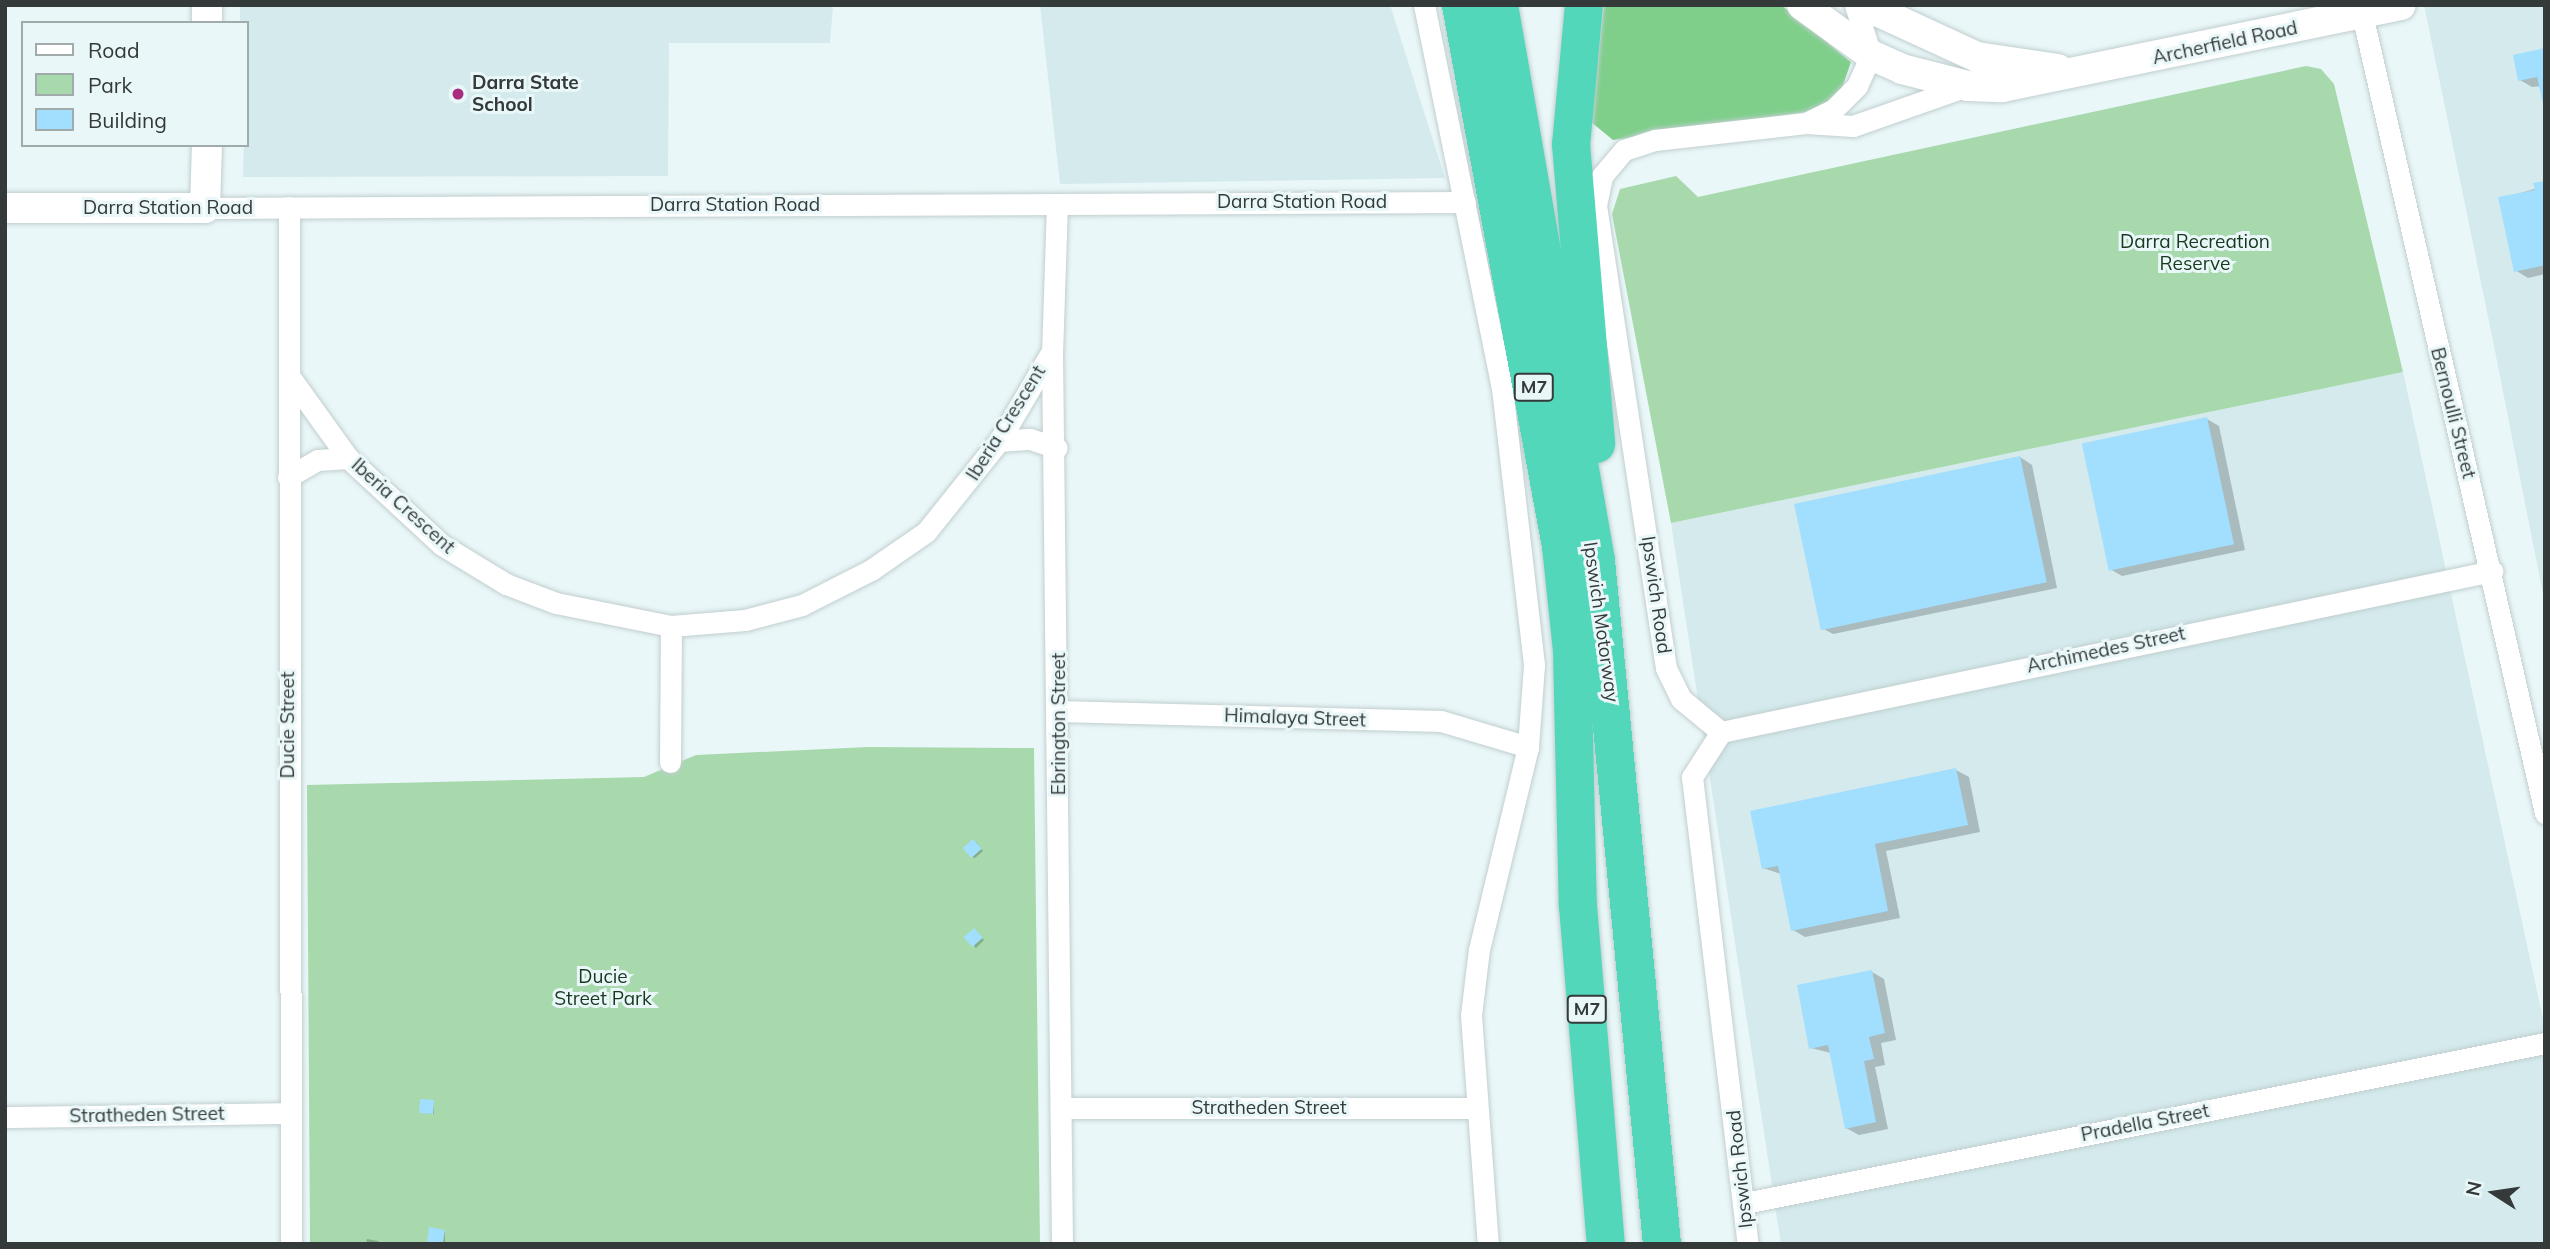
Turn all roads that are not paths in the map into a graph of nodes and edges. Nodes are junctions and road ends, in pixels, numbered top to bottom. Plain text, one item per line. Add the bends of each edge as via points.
1 (1424, 5) edge
2 (1461, 5) edge
3 (1499, 5) edge
4 (1584, 5) edge
5 (1802, 5) edge
6 (1856, 5) edge
7 (1864, 5) edge
8 (2401, 5) edge
9 (2362, 14) junction
10 (1871, 55) junction
11 (2090, 73) junction
12 (1968, 86) junction
13 (1806, 123) junction
14 (207, 147) edge
15 (1465, 202) junction
16 (1057, 204) junction
17 (289, 207) junction
18 (5, 208) edge
19 (205, 208) junction
20 (1052, 351) junction
21 (292, 380) junction
22 (999, 441) junction
23 (1057, 448) junction
24 (348, 457) junction
25 (288, 477) junction
26 (1596, 561) junction
27 (2492, 571) junction
28 (671, 626) junction
29 (1059, 711) junction
30 (1721, 732) junction
31 (1528, 747) junction
32 (670, 762) dead end
33 (2545, 813) edge
34 (2545, 1043) edge
35 (1061, 1108) junction
36 (1476, 1108) junction
37 (290, 1113) junction
38 (5, 1117) edge
39 (1745, 1203) junction
40 (291, 1244) edge
41 (1062, 1244) edge
42 (1488, 1244) edge
43 (1606, 1244) edge
44 (1662, 1244) edge
45 (1748, 1244) edge

1 - 15 street
2 - 43 highway, Ipswich Motorway / M7 via 1561,546 1572,650 1578,906
3 - 26 highway, Ipswich Motorway / M7
4 - 26 highway via 1571,144 1601,503
5 - 10 main road, Archerfield Road
6 - 10 street
7 - 11 main road, Archerfield Road via 1976,57
8 - 9 main road, Archerfield Road
9 - 11 main road, Archerfield Road
9 - 27 street, Bernoulli Street
10 - 12 main road, Archerfield Road
10 - 13 street, Ipswich Road via 1857,86 1833,110
11 - 12 main road, Archerfield Road via 2040,84
12 - 13 street, Ipswich Road via 1853,126
13 - 30 street, Ipswich Road via 1655,140 1625,150 1602,176 1596,205 1665,668 1681,699
14 - 19 main road
15 - 16 street, Darra Station Road
15 - 31 street via 1515,474 1534,665
16 - 17 street, Darra Station Road
16 - 20 street, Ebrington Street
17 - 19 street, Darra Station Road
17 - 21 street, Ducie Street
18 - 19 main road, Darra Station Road
20 - 22 street, Iberia Crescent
20 - 23 street, Ebrington Street
21 - 24 street, Iberia Crescent
21 - 25 street, Ducie Street
22 - 23 street via 1030,439
22 - 28 street, Iberia Crescent via 926,532 871,570 802,605 745,620
23 - 29 street, Ebrington Street
24 - 25 street via 318,460
24 - 28 street, Iberia Crescent via 442,545 506,584 615,620
25 - 37 street, Ducie Street
26 - 44 highway, Ipswich Motorway / M7
27 - 30 street, Archimedes Street
27 - 33 street, Bernoulli Street
28 - 32 street
29 - 31 street, Himalaya Street via 1441,721
29 - 35 street, Ebrington Street
30 - 39 street, Ipswich Road via 1692,777
31 - 36 street via 1479,949 1472,1014
34 - 39 street, Pradella Street
35 - 36 street, Stratheden Street
35 - 41 street, Ebrington Street
36 - 42 street
37 - 38 street, Stratheden Street
37 - 40 street, Ducie Street
39 - 45 street, Ipswich Road

